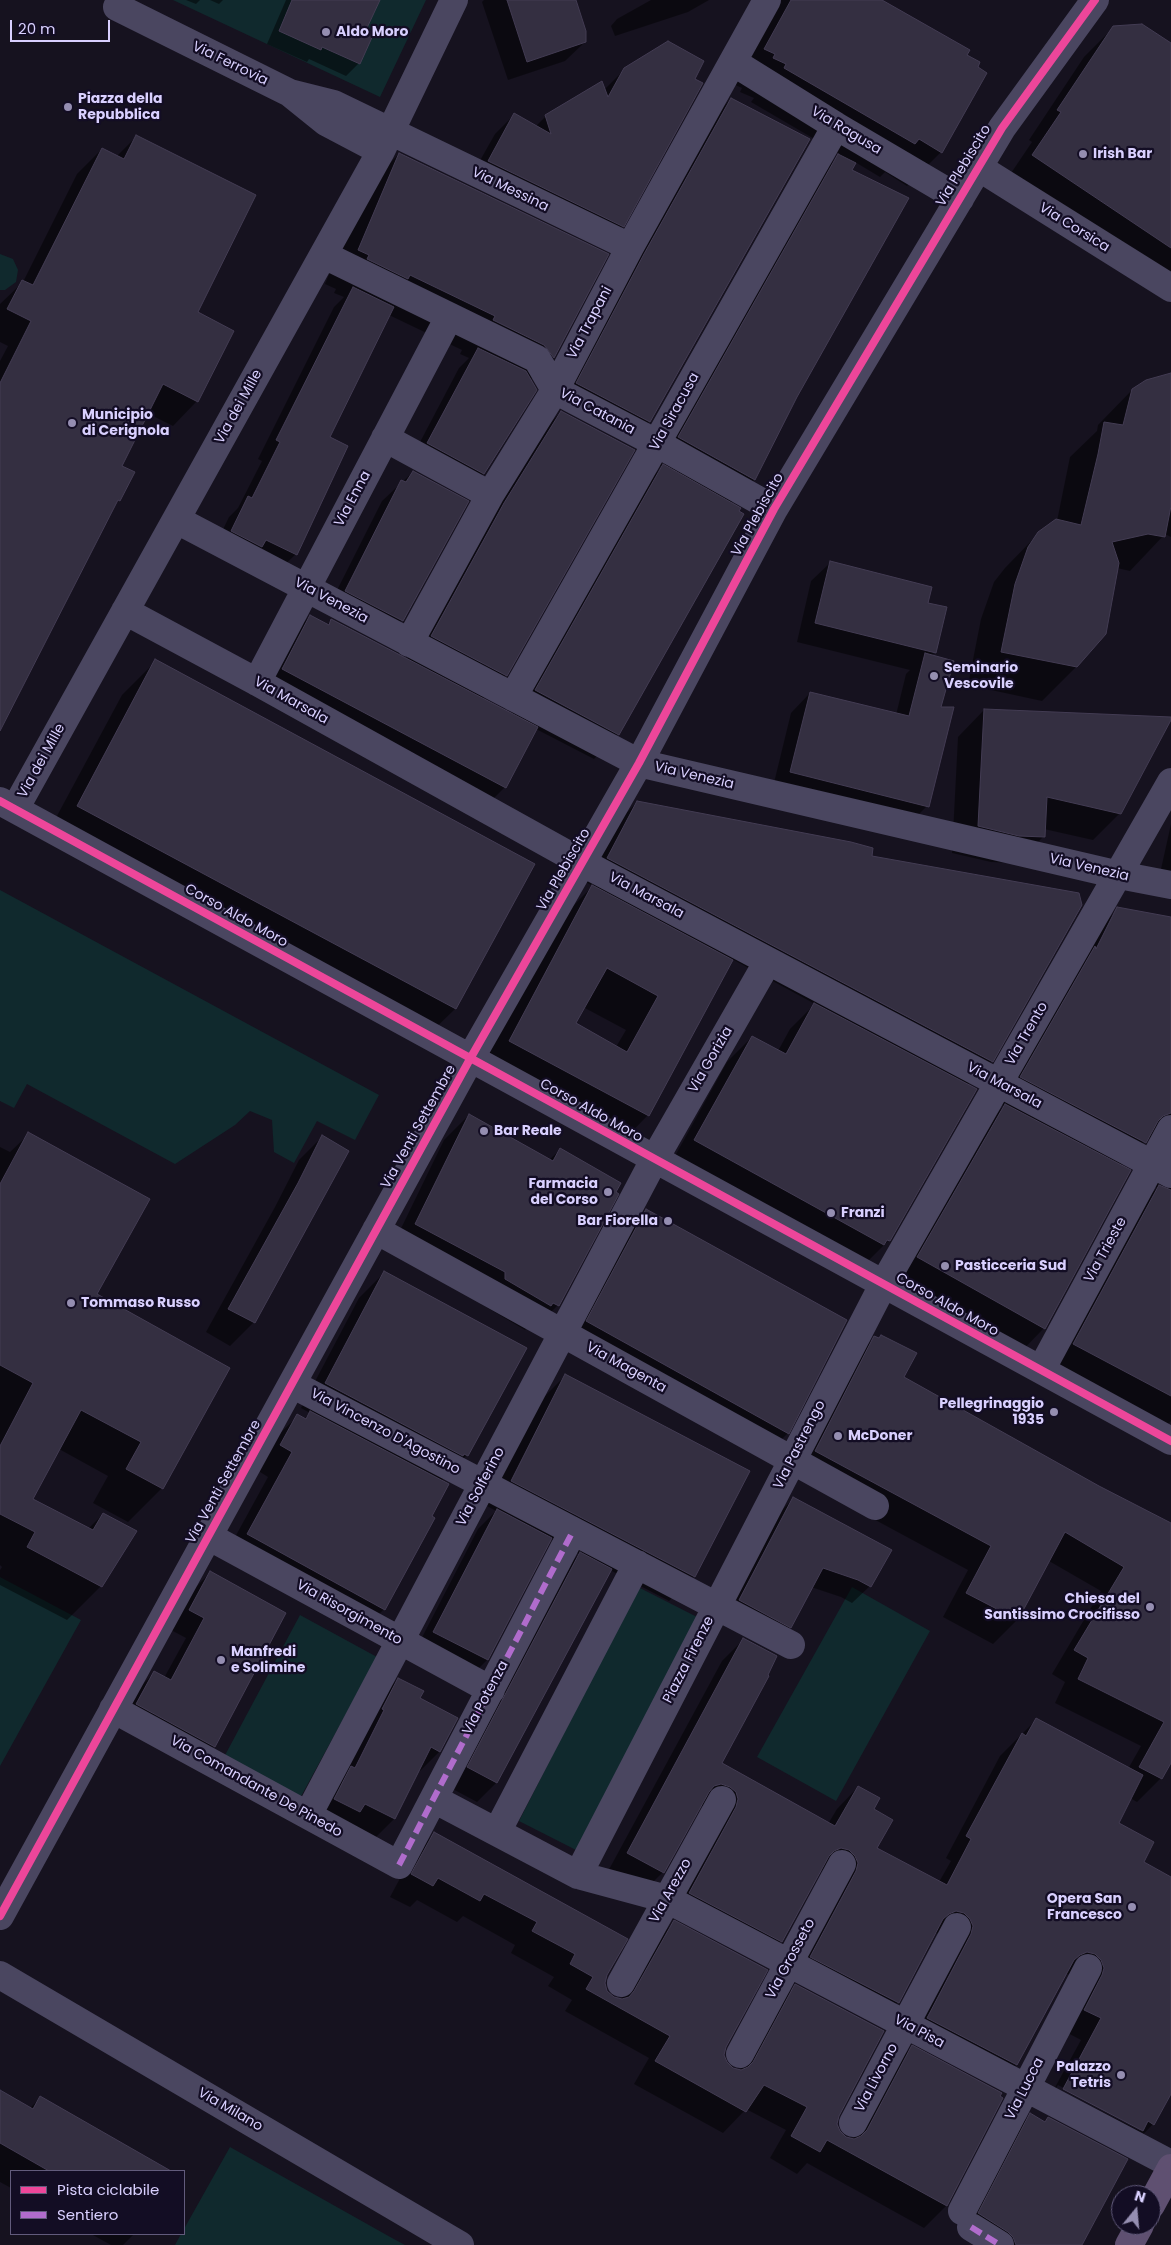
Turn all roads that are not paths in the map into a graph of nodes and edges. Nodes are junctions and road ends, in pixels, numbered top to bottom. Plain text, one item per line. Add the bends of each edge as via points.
1 (454, 0) edge
2 (767, 0) edge
3 (1096, 0) edge
4 (117, 7) dead end
5 (733, 62) junction
6 (836, 126) junction
7 (385, 142) junction
8 (978, 167) junction
9 (960, 199) junction
10 (630, 247) junction
11 (324, 254) junction
12 (1171, 288) edge
13 (449, 317) junction
14 (555, 390) junction
15 (385, 438) junction
16 (658, 444) junction
17 (490, 495) junction
18 (774, 509) junction
19 (177, 520) junction
20 (305, 588) junction
21 (125, 611) junction
22 (409, 643) junction
23 (257, 682) junction
24 (513, 697) junction
25 (639, 764) junction
26 (1171, 782) edge
27 (7, 805) edge
28 (583, 862) junction
29 (1119, 875) junction
30 (1171, 885) edge
31 (768, 961) junction
32 (470, 1059) junction
33 (998, 1084) junction
34 (1171, 1129) edge
35 (654, 1160) junction
36 (1162, 1170) edge
37 (376, 1230) junction
38 (883, 1284) junction
39 (562, 1333) junction
40 (1041, 1370) junction
41 (292, 1384) junction
42 (1171, 1441) edge
43 (792, 1461) junction
44 (483, 1484) junction
45 (875, 1506) dead end
46 (573, 1531) junction
47 (208, 1536) junction
48 (637, 1564) junction
49 (717, 1606) junction
50 (400, 1641) junction
51 (791, 1645) dead end
52 (491, 1690) junction
53 (113, 1709) junction
54 (434, 1799) junction
55 (722, 1800) dead end
56 (308, 1815) junction
57 (498, 1832) junction
58 (842, 1864) dead end
59 (399, 1865) joint
60 (578, 1874) junction
61 (667, 1899) junction
62 (0, 1916) edge
63 (957, 1927) dead end
64 (789, 1963) junction
65 (1088, 1968) dead end
66 (0, 1975) edge
67 (621, 1983) dead end
68 (905, 2024) junction
69 (740, 2054) dead end
70 (1025, 2088) junction
71 (853, 2123) dead end
72 (1171, 2164) edge
73 (1171, 2168) edge
74 (1161, 2186) edge
75 (460, 2245) edge
76 (1000, 2245) edge

1 - 7 street, Via dei Mille
2 - 5 street, Via Trapani
3 - 8 street, Via Plebiscito via 1002,128
4 - 7 street, Via Ferrovia via 290,93 326,122
5 - 6 street, Via Ragusa
5 - 10 street, Via Trapani
6 - 9 street, Via Ragusa
6 - 16 street, Via Siracusa
7 - 10 street, Via Messina
7 - 11 street, Via dei Mille
8 - 9 street, Via Plebiscito
8 - 12 street, Via Corsica
9 - 18 street, Via Plebiscito
10 - 14 street, Via Trapani
11 - 13 street, Via Catania
11 - 19 street, Via dei Mille
13 - 14 street, Via Catania via 537,359
13 - 15 street, Via Enna
14 - 16 street, Via Catania
14 - 17 street, Via Trapani
15 - 17 street
15 - 20 street, Via Enna
16 - 18 street, Via Catania
16 - 24 street, Via Siracusa
17 - 22 street, Via Trapani
18 - 25 street, Via Plebiscito
19 - 20 street, Via Venezia
19 - 21 street, Via dei Mille
20 - 22 street, Via Venezia
20 - 23 street, Via Enna
21 - 23 street, Via Marsala
21 - 27 street, Via dei Mille
22 - 24 street, Via Venezia
23 - 28 street, Via Marsala
24 - 25 street, Via Venezia
25 - 28 street, Via Plebiscito
25 - 29 street, Via Venezia
26 - 29 street, Via Trento
27 - 32 street, Corso Aldo Moro
28 - 31 street, Via Marsala
28 - 32 street, Via Plebiscito
29 - 30 street, Via Venezia
29 - 33 street, Via Trento
31 - 33 street, Via Marsala
31 - 35 street, Via Gorizia
32 - 35 street, Corso Aldo Moro
32 - 37 street, Via Venti Settembre
33 - 36 street, Via Marsala
33 - 38 street, Via Trento
34 - 36 street, Via Trieste
35 - 38 street, Corso Aldo Moro
35 - 39 street, Via Solferino
36 - 40 street, Via Trieste
37 - 39 street, Via Magenta
37 - 41 street, Via Venti Settembre
38 - 40 street, Corso Aldo Moro
38 - 43 street, Via Pastrengo
39 - 43 street, Via Magenta
39 - 44 street, Via Solferino
40 - 42 street, Corso Aldo Moro
41 - 44 street, Via Vincenzo D'Agostino
41 - 47 street, Via Venti Settembre
43 - 45 street, Via Magenta
43 - 49 street, Via Pastrengo
44 - 46 street, Via Vincenzo D'Agostino
44 - 50 street, Via Solferino
46 - 48 street, Via Vincenzo D'Agostino
46 - 52 street, Via Potenza
47 - 50 street, Via Risorgimento
47 - 53 street, Via Venti Settembre
48 - 49 street, Piazza Firenze
48 - 57 street
49 - 51 street
49 - 60 street, Piazza Firenze
50 - 52 street, Via Risorgimento
50 - 56 street, Via Solferino
52 - 54 street, Via Potenza
53 - 56 street, Via Comandante De Pinedo
53 - 62 street, Via Venti Settembre
54 - 57 street
54 - 59 street, Via Potenza
55 - 61 street, Via Arezzo
56 - 59 street, Via Comandante De Pinedo
57 - 60 street
58 - 64 street, Via Grosseto
60 - 61 street, Via Pisa
61 - 64 street, Via Pisa
61 - 67 street, Via Arezzo
63 - 68 street, Via Livorno
64 - 68 street, Via Pisa
64 - 69 street, Via Grosseto
65 - 70 street, Via Lucca
66 - 75 street, Via Milano
68 - 70 street, Via Pisa
68 - 71 street, Via Livorno
70 - 72 street, Via Pisa
70 - 76 street, Via Lucca via 966,2219
73 - 74 main road

